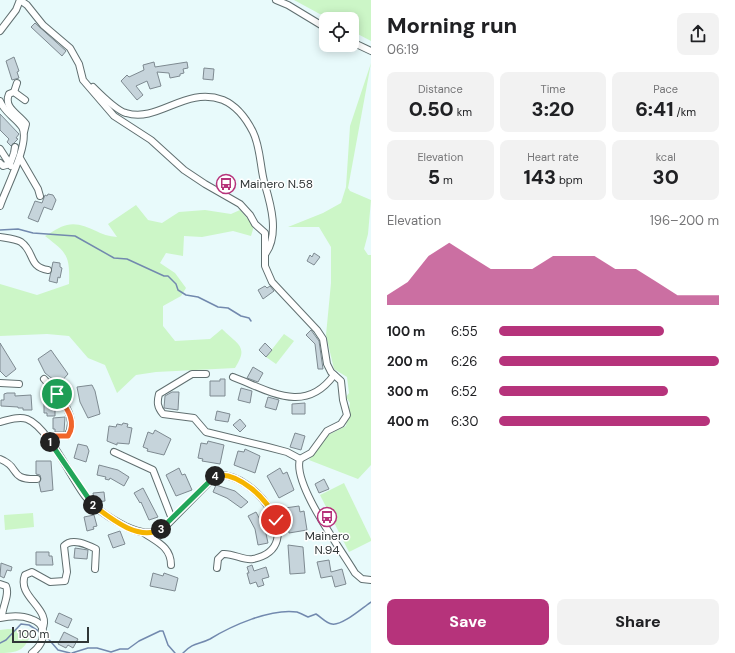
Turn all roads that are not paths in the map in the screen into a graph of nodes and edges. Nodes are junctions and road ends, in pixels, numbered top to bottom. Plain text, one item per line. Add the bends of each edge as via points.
1 (20, 0) edge
2 (276, 0) edge
3 (319, 24) edge
4 (0, 31) edge
5 (359, 45) edge
6 (371, 51) edge
7 (79, 64) junction
8 (16, 82) dead end
9 (14, 92) junction
10 (25, 100) dead end
11 (0, 101) edge
12 (24, 132) junction
13 (15, 147) dead end
14 (0, 149) edge
15 (20, 158) junction
16 (0, 163) edge
17 (10, 164) junction
18 (13, 174) junction
19 (40, 196) dead end
20 (0, 206) edge
21 (0, 237) edge
22 (265, 254) junction
23 (48, 270) dead end
24 (206, 374) dead end
25 (334, 375) junction
26 (233, 377) dead end
27 (44, 379) dead end
28 (0, 383) edge
29 (18, 384) dead end
30 (0, 422) edge
31 (45, 436) junction
32 (114, 452) dead end
33 (0, 459) edge
34 (300, 459) junction
35 (37, 479) dead end
36 (172, 519) junction
37 (144, 533) junction
38 (171, 565) dead end
39 (218, 568) dead end
40 (95, 569) dead end
41 (371, 580) edge
42 (0, 584) edge
43 (1, 618) edge
44 (43, 632) junction
45 (32, 653) edge

1 - 4 street via 16,10
1 - 7 street via 43,25 70,48
2 - 3 street
5 - 6 street
7 - 22 street via 83,80 114,116 151,140 184,170 204,184 240,204 254,224 265,233
7 - 22 street via 89,83 126,113 136,115 154,111 192,97 202,96 226,101 240,111 253,132 268,195 274,232
8 - 9 street
9 - 10 street
9 - 12 street via 9,94 7,103 26,124
11 - 12 street
12 - 15 street
13 - 17 street
14 - 17 street
15 - 18 street
15 - 19 street
16 - 17 street via 3,166
17 - 18 street
18 - 20 street
21 - 23 street via 20,241 26,246 36,266
22 - 25 street via 265,266 272,282 323,339 327,364
24 - 34 street via 192,374 159,394 158,405 163,414 194,418 206,432 287,452
25 - 26 street via 321,390 299,398 278,394
25 - 34 street via 341,382 347,418 327,431 311,453
27 - 31 street via 70,414 68,436
28 - 29 street
30 - 31 street via 14,418 27,420
31 - 37 street via 93,505 114,520
32 - 36 street via 153,470
33 - 35 street via 8,463 19,478
34 - 41 street via 300,476 310,500 355,573 359,578
36 - 37 street via 156,532
36 - 39 street via 216,475 238,481 258,494 274,514 278,526 273,547 260,557 251,559 223,554 218,559
37 - 38 street via 164,546 171,558
40 - 44 street via 96,549 71,542 64,546 67,572 65,581 50,582 32,572 25,575 25,590 45,617
42 - 43 street via 6,586 8,592
43 - 44 street via 12,616 33,619
44 - 45 street via 40,647

